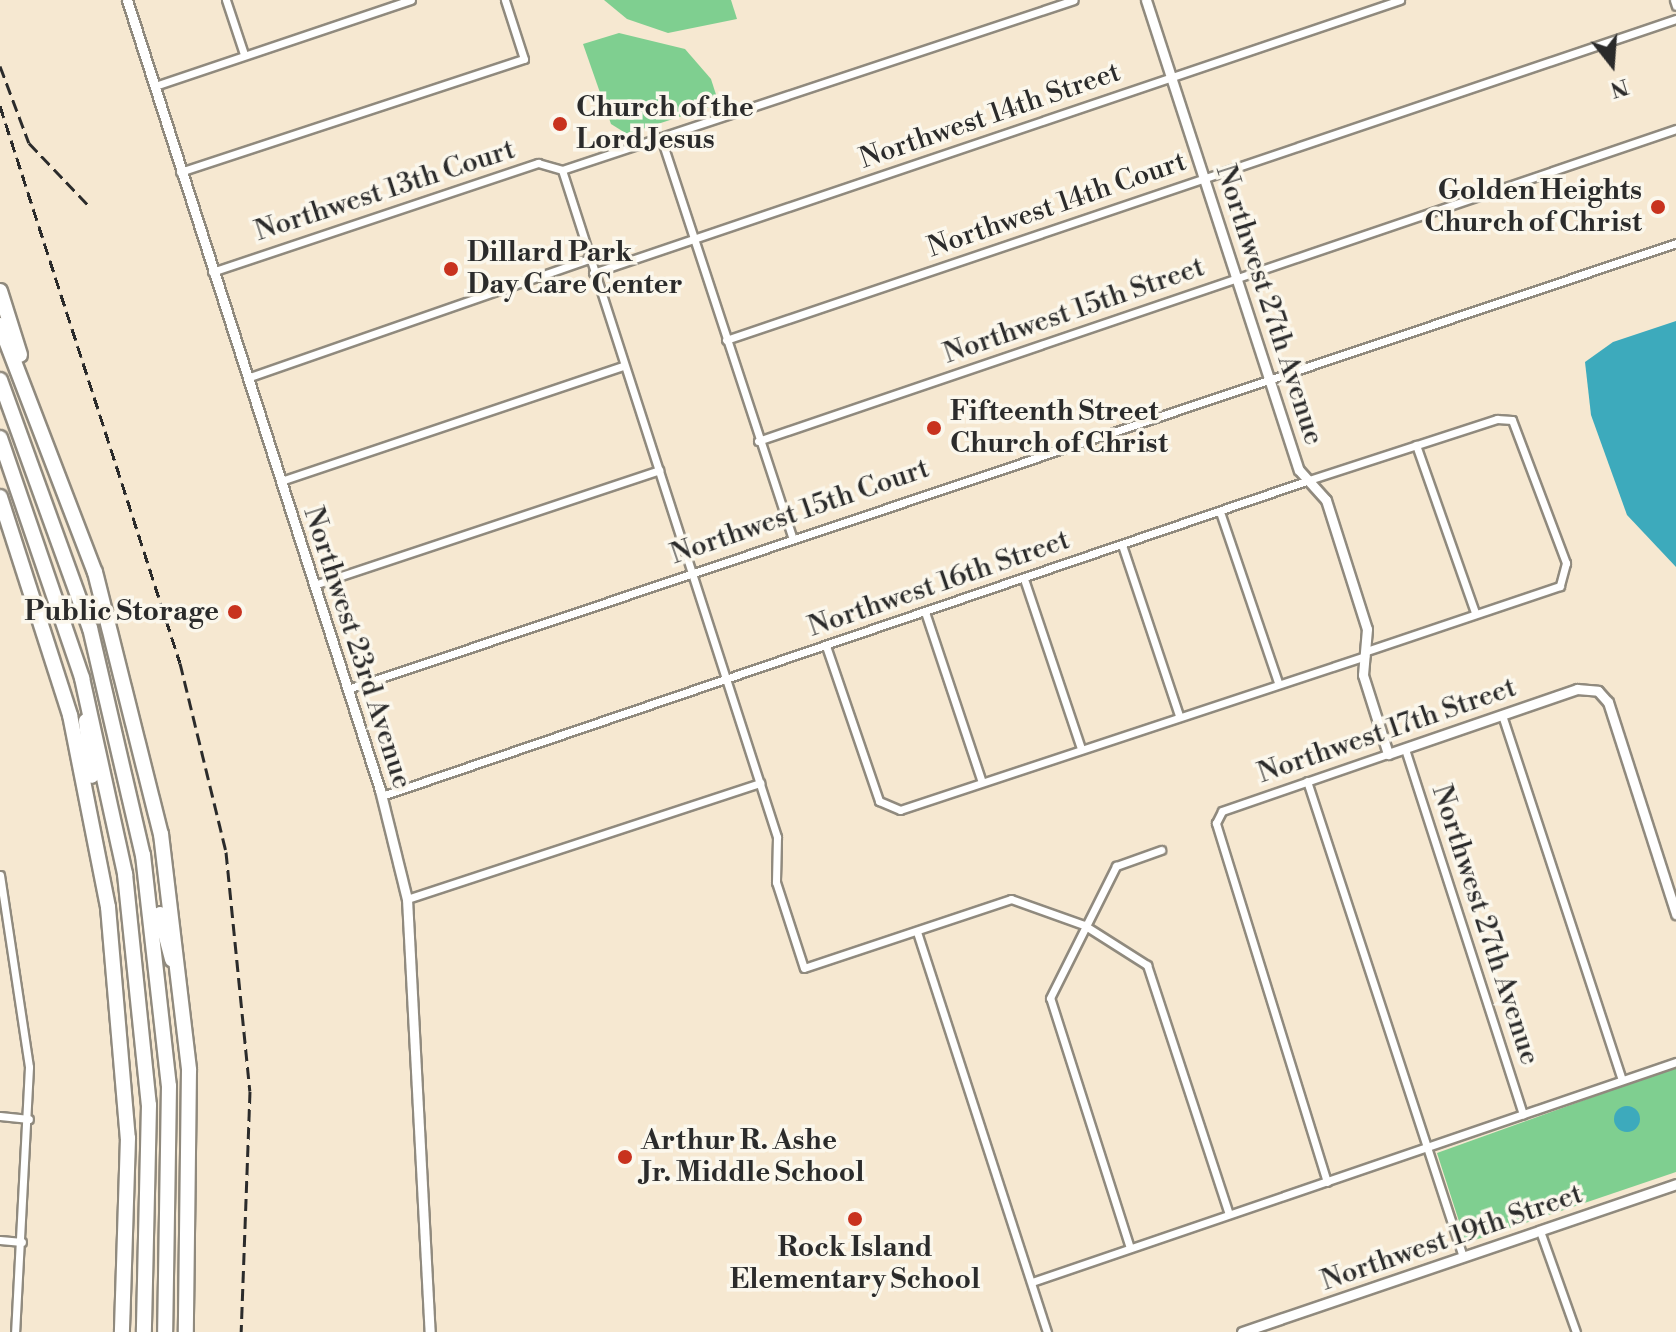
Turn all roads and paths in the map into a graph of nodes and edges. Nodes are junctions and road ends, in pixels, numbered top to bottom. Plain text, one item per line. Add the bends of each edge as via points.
1 (127, 0) edge
2 (226, 0) edge
3 (411, 0) edge
4 (505, 0) edge
5 (1074, 0) edge
6 (1146, 0) edge
7 (1400, 0) edge
8 (1674, 0) edge
9 (1676, 6) edge
10 (1676, 19) edge
11 (244, 54) junction
12 (1173, 77) junction
13 (155, 86) junction
14 (1676, 129) edge
15 (661, 138) junction
16 (562, 170) junction
17 (180, 172) junction
18 (1204, 178) junction
19 (696, 238) junction
20 (1676, 243) edge
21 (589, 259) junction
22 (212, 272) junction
23 (593, 273) junction
24 (1237, 279) junction
25 (0, 291) edge
26 (0, 325) edge
27 (726, 340) junction
28 (623, 366) junction
29 (247, 378) junction
30 (0, 380) edge
31 (1268, 380) junction
32 (30, 402) junction
33 (0, 438) edge
34 (758, 441) junction
35 (1416, 445) junction
36 (659, 470) junction
37 (1309, 480) junction
38 (281, 481) junction
39 (0, 497) edge
40 (1220, 512) junction
41 (792, 537) junction
42 (1122, 545) junction
43 (693, 572) junction
44 (1024, 579) junction
45 (314, 585) junction
46 (925, 612) junction
47 (1475, 613) junction
48 (826, 646) junction
49 (1366, 653) junction
50 (82, 678) junction
51 (728, 679) junction
52 (1278, 682) junction
53 (348, 689) junction
54 (1179, 715) junction
55 (1502, 715) junction
56 (1081, 748) junction
57 (1405, 749) junction
58 (1388, 754) junction
59 (1307, 781) junction
60 (982, 782) junction
61 (760, 783) junction
62 (382, 796) junction
63 (98, 844) junction
64 (1161, 850) dead end
65 (143, 855) junction
66 (0, 875) edge
67 (407, 899) junction
68 (1676, 914) edge
69 (1084, 925) junction
70 (917, 932) junction
71 (184, 1002) junction
72 (1676, 1062) edge
73 (1622, 1080) junction
74 (1523, 1114) junction
75 (0, 1116) edge
76 (29, 1119) junction
77 (1426, 1148) junction
78 (1327, 1182) junction
79 (1676, 1184) edge
80 (1229, 1214) junction
81 (1540, 1231) junction
82 (0, 1240) edge
83 (22, 1242) junction
84 (1130, 1248) junction
85 (1463, 1257) junction
86 (1032, 1282) junction
87 (15, 1332) edge
88 (122, 1332) edge
89 (144, 1332) edge
90 (165, 1332) edge
91 (186, 1332) edge
92 (430, 1332) edge
93 (1047, 1332) edge
94 (1242, 1332) edge
95 (1576, 1332) edge

1 - 13 street, Northwest 23rd Avenue
2 - 11 street
3 - 11 street
4 - 17 street via 524,59
5 - 15 street, Northwest 13th Court
6 - 12 street, Northwest 27th Avenue
7 - 12 street, Northwest 14th Street
8 - 9 street
10 - 18 street, Northwest 14th Court
11 - 13 street
12 - 18 street, Northwest 27th Avenue
12 - 19 street, Northwest 14th Street
13 - 17 street, Northwest 23rd Avenue
14 - 24 street, Northwest 15th Street
15 - 16 street, Northwest 13th Court
15 - 19 street
16 - 21 street
16 - 22 street, Northwest 13th Court via 538,163
17 - 22 street, Northwest 23rd Avenue
18 - 24 street, Northwest 27th Avenue
18 - 27 street, Northwest 14th Court
19 - 23 street, Northwest 14th Street
19 - 27 street
20 - 31 street, Northwest 15th Court
21 - 23 street
21 - 29 street
22 - 29 street, Northwest 23rd Avenue
23 - 28 street
24 - 31 street, Northwest 27th Avenue
24 - 34 street, Northwest 15th Street
25 - 32 highway
26 - 32 highway
27 - 34 street
28 - 36 street
28 - 38 street
29 - 38 street, Northwest 23rd Avenue
30 - 65 highway via 90,628
31 - 37 street, Northwest 27th Avenue via 1299,470
31 - 41 street, Northwest 15th Court
32 - 71 highway via 88,551 133,703 167,866
33 - 50 highway
34 - 41 street
35 - 37 street, Northwest 16th Street
35 - 47 street
35 - 47 street, Northwest 16th Street via 1512,420 1566,575 1560,586
36 - 43 street
36 - 45 street
37 - 40 street, Northwest 16th Street
37 - 49 street, Northwest 27th Avenue via 1326,500 1367,629
38 - 45 street, Northwest 23rd Avenue
39 - 63 highway via 61,683
40 - 42 street, Northwest 16th Street
40 - 52 street
41 - 43 street, Northwest 15th Court
42 - 44 street, Northwest 16th Street
42 - 54 street
43 - 51 street
43 - 53 street, Northwest 15th Court
44 - 46 street, Northwest 16th Street
44 - 56 street
45 - 53 street, Northwest 23rd Avenue
46 - 48 street, Northwest 16th Street
46 - 60 street
47 - 49 street
48 - 51 street, Northwest 16th Street
48 - 60 street via 879,801 890,807
49 - 52 street
49 - 58 street, Northwest 27th Avenue via 1363,675
50 - 63 highway
50 - 89 highway via 119,840 141,995 150,1161
51 - 61 street
51 - 62 street, Northwest 16th Street
52 - 54 street
53 - 62 street, Northwest 23rd Avenue
54 - 56 street
55 - 57 street, Northwest 17th Street
55 - 68 street, Northwest 17th Street via 1577,689 1598,691 1608,702
55 - 73 street
56 - 60 street
57 - 58 street, Northwest 17th Street
57 - 74 street, Northwest 27th Avenue
58 - 59 street, Northwest 17th Street
59 - 77 street
59 - 78 street, Northwest 17th Street via 1222,811 1218,842
61 - 67 street
61 - 70 street via 777,837 776,882 804,968
62 - 67 street, Northwest 23rd Avenue
63 - 88 highway via 125,1073
64 - 69 street via 1116,866
65 - 71 highway
65 - 90 highway via 169,1086
66 - 76 street via 23,1003
67 - 92 street, Northwest 23rd Avenue
69 - 70 street via 1022,898
69 - 80 street via 1147,965
69 - 84 street via 1050,998
70 - 86 street
71 - 91 highway via 192,1158
72 - 73 street
73 - 74 street
74 - 77 street
75 - 76 street
76 - 83 street
77 - 78 street
77 - 85 street
78 - 80 street
79 - 81 street, Northwest 19th Street
80 - 84 street
81 - 85 street, Northwest 19th Street
81 - 95 street
82 - 83 street
83 - 87 street
84 - 86 street
85 - 94 street, Northwest 19th Street
86 - 93 street

